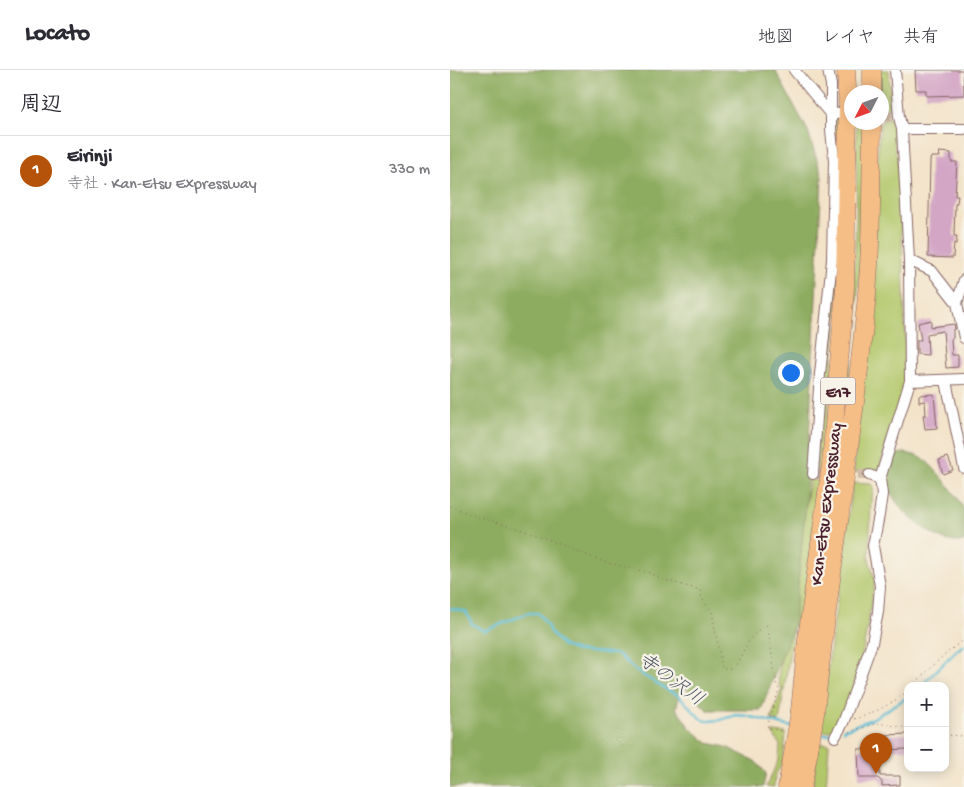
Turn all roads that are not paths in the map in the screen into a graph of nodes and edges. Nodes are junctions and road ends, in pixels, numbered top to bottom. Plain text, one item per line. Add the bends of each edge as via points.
1 (794, 70) edge
2 (828, 70) edge
3 (846, 70) edge
4 (872, 70) edge
5 (895, 70) edge
6 (872, 85) edge
7 (836, 114) junction
8 (902, 129) junction
9 (964, 129) edge
10 (872, 130) edge
11 (909, 260) junction
12 (964, 280) edge
13 (957, 303) junction
14 (964, 338) edge
15 (964, 379) edge
16 (910, 381) junction
17 (946, 381) junction
18 (964, 468) edge
19 (813, 474) dead end
20 (869, 475) tunnel mouth
21 (880, 479) junction
22 (808, 712) junction
23 (835, 736) road end
24 (802, 749) junction
25 (787, 787) edge
26 (802, 787) edge

1 - 7 street
2 - 7 street
3 - 22 highway, Kan-Etsu Expressway / E17 via 845,288 831,464 807,639
4 - 6 highway
5 - 8 street
7 - 19 street via 832,260
8 - 9 street
8 - 11 street
10 - 22 highway, Kan-Etsu Expressway / E17 via 866,314 821,653
11 - 13 street via 932,270
11 - 16 street
12 - 13 street
13 - 14 street
15 - 17 street
16 - 17 street
16 - 21 street
17 - 18 street
20 - 21 street
21 - 23 street via 882,494 873,546 880,586 878,612 872,643 843,724
22 - 24 highway, Kan-Etsu Expressway / E17, bridge
24 - 25 highway, Kan-Etsu Expressway / E17
24 - 26 highway, Kan-Etsu Expressway / E17

